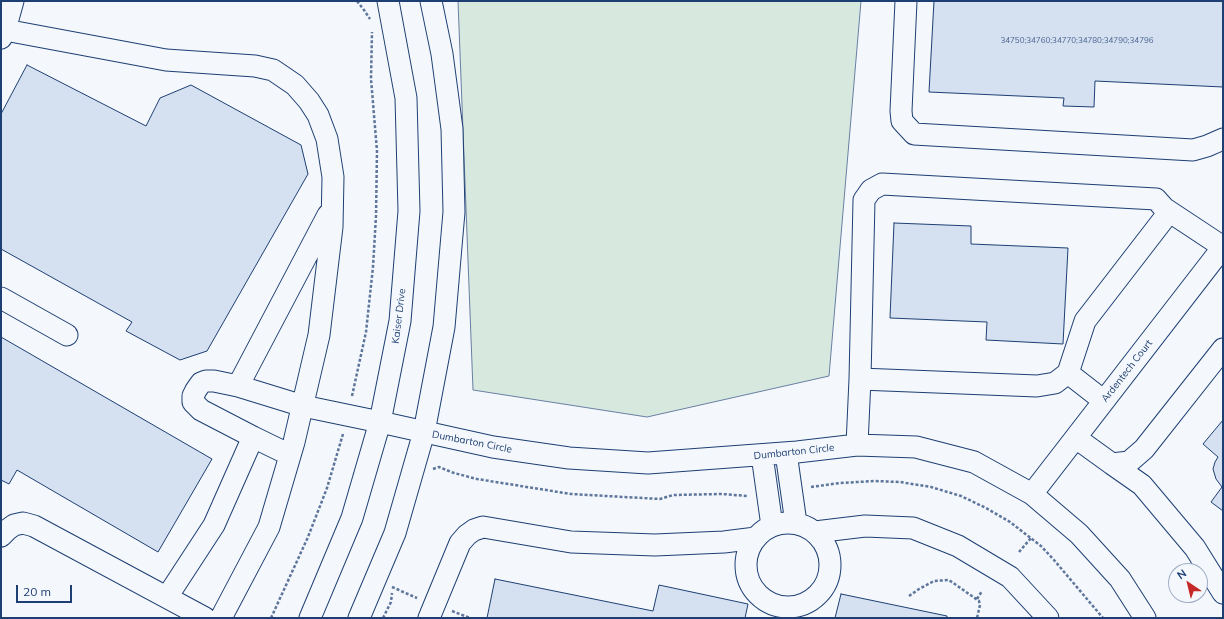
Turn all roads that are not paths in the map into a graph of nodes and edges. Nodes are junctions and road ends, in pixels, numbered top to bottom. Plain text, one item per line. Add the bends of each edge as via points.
1 (13, 1) edge
2 (388, 1) edge
3 (431, 1) edge
4 (906, 1) edge
5 (2, 33) edge
6 (1223, 139) edge
7 (332, 208) junction
8 (1164, 208) junction
9 (1223, 247) edge
10 (1, 298) edge
11 (67, 335) dead end
12 (1223, 349) edge
13 (1068, 374) junction
14 (860, 379) junction
15 (238, 386) junction
16 (1104, 401) junction
17 (302, 406) junction
18 (380, 422) junction
19 (424, 432) junction
20 (253, 437) junction
21 (1076, 438) junction
22 (856, 446) junction
23 (786, 453) junction
24 (290, 455) junction
25 (762, 455) junction
26 (1112, 464) junction
27 (1032, 494) junction
28 (796, 523) junction
29 (764, 532) junction
30 (815, 532) junction
31 (1, 536) edge
32 (1223, 593) edge
33 (167, 597) junction
34 (789, 612) edge
35 (205, 618) edge
36 (221, 618) edge
37 (310, 618) edge
38 (359, 618) edge
39 (429, 618) edge
40 (1048, 618) edge
41 (1145, 618) edge

1 - 5 street
2 - 18 street, Kaiser Drive via 406,98 409,211 400,321
3 - 19 street via 442,54 452,129 454,212 444,327
4 - 6 street via 901,111 902,121 914,134 1193,150
5 - 7 street via 166,60 255,66 273,70 294,85 318,115 327,139 333,177
7 - 15 street
7 - 17 street via 332,227 318,335
8 - 9 street
8 - 13 street via 1166,216 1085,321
8 - 14 street via 1156,199 882,184 871,190 864,200
9 - 16 street, Ardentech Court
10 - 11 street
12 - 26 street via 1144,450 1130,462
13 - 14 street via 1055,383 1037,386
13 - 16 street
14 - 22 street
15 - 17 street, Dumbarton Circle
15 - 20 street, Dumbarton Circle via 206,381 196,390 193,402 201,410
16 - 21 street, Ardentech Court
17 - 18 street, Dumbarton Circle
17 - 24 street
18 - 19 street, Dumbarton Circle
18 - 37 street, Kaiser Drive via 352,518
19 - 25 street, Dumbarton Circle via 494,447 569,458 648,463
19 - 38 street via 394,533
20 - 24 street
20 - 33 street via 214,525
21 - 26 street
21 - 27 street, Ardentech Court
22 - 23 street, Dumbarton Circle
22 - 27 street, Dumbarton Circle via 916,448 974,462
23 - 25 street, Dumbarton Circle
23 - 28 street
24 - 36 street via 269,527
25 - 29 street
26 - 32 street via 1142,485 1195,548
27 - 41 street, Dumbarton Circle via 1079,534 1120,579
28 - 29 street via 784,523
28 - 30 street
29 - 34 street via 750,548 746,570 749,581 762,598
29 - 39 street via 724,542 655,545 571,542 483,527 467,534 460,543
30 - 34 street via 828,549 830,571 827,581 814,599 793,607
30 - 40 street via 866,526 914,528 958,546 1010,577
31 - 33 street via 14,525 23,523 34,526
33 - 35 street

